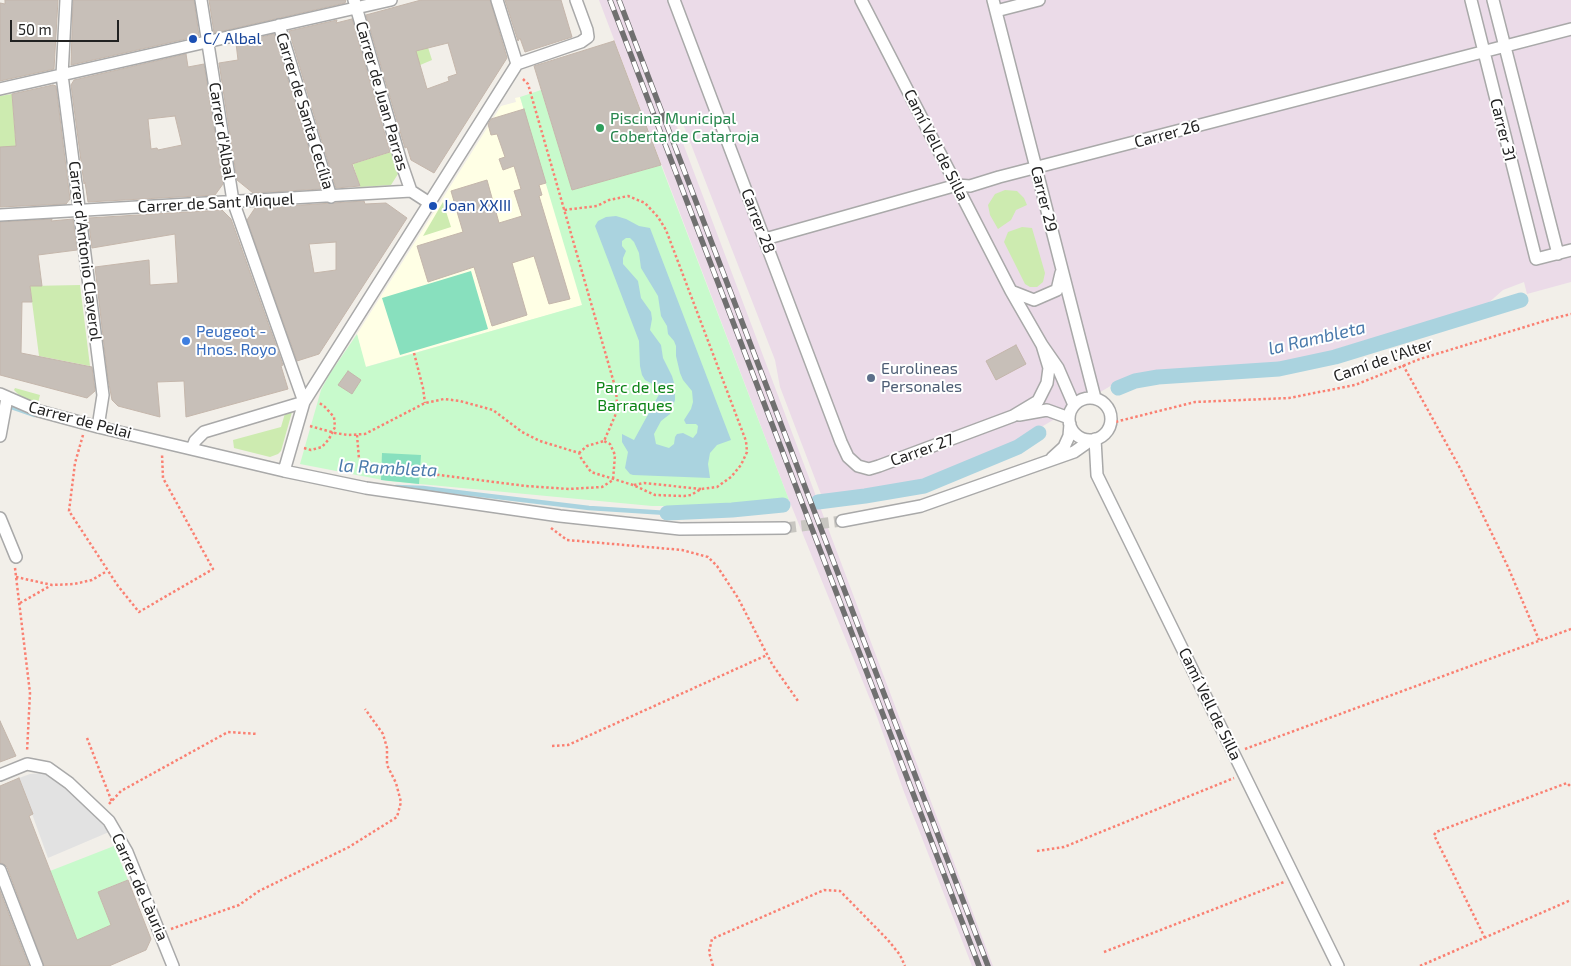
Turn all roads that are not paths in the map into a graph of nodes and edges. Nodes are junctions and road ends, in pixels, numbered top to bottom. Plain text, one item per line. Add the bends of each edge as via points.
1 (66, 0) edge
2 (201, 0) edge
3 (391, 0) edge
4 (497, 0) edge
5 (576, 0) edge
6 (674, 0) edge
7 (861, 0) edge
8 (1039, 0) edge
9 (1471, 0) edge
10 (1494, 0) edge
11 (355, 4) edge
12 (995, 6) edge
13 (279, 25) junction
14 (1571, 29) edge
15 (208, 42) junction
16 (1505, 46) junction
17 (1484, 51) junction
18 (517, 64) junction
19 (62, 75) junction
20 (0, 89) edge
21 (1036, 169) junction
22 (957, 185) junction
23 (411, 191) junction
24 (331, 197) junction
25 (233, 201) junction
26 (428, 202) junction
27 (80, 210) junction
28 (0, 215) edge
29 (765, 239) junction
30 (1571, 250) edge
31 (1558, 254) junction
32 (1062, 268) junction
33 (1011, 291) junction
34 (1042, 345) junction
35 (3, 396) edge
36 (1095, 398) junction
37 (310, 402) junction
38 (1074, 405) junction
39 (29, 407) junction
40 (1012, 416) junction
41 (3, 421) junction
42 (1070, 421) junction
43 (98, 427) junction
44 (0, 436) edge
45 (1093, 439) junction
46 (841, 442) joint
47 (192, 449) junction
48 (1049, 461) junction
49 (284, 471) junction
50 (0, 518) edge
51 (842, 521) tunnel mouth
52 (785, 528) tunnel mouth
53 (16, 557) dead end
54 (0, 775) edge
55 (0, 870) edge
56 (169, 965) edge
57 (36, 966) edge
58 (1338, 966) edge

1 - 19 street, Carrer d'Antonio Claverol
2 - 15 street, Carrer d'Albal
3 - 11 street
4 - 18 street
5 - 18 street via 588,37
6 - 29 street, Carrer 28
7 - 22 street, Camí Vell de Silla
8 - 12 street
9 - 17 street, Carrer 31
10 - 16 street, Carrer 31
11 - 13 street
11 - 23 street, Carrer de Juan Parras
12 - 21 street, Carrer 29
13 - 15 street
13 - 24 street, Carrer de Santa Cecília
14 - 16 street, Carrer 26
15 - 19 street
15 - 25 street, Carrer d'Albal
16 - 17 street, Carrer 26
16 - 31 street, Carrer 31
17 - 21 street, Carrer 26
17 - 31 street, Carrer 31 via 1536,260
18 - 26 street
19 - 20 street
19 - 27 street, Carrer d'Antonio Claverol
21 - 22 street, Carrer 26 via 970,186
21 - 32 street, Carrer 29
22 - 29 street, Carrer 26
22 - 33 street, Camí Vell de Silla
23 - 24 street, Carrer de Sant Miquel
23 - 26 street
24 - 25 street, Carrer de Sant Miquel
25 - 27 street, Carrer de Sant Miquel
25 - 37 street, Carrer d'Albal
26 - 37 street
27 - 28 street, Carrer de Sant Miquel
27 - 43 street, Carrer d'Antonio Claverol via 102,395
29 - 46 street, Carrer 28
30 - 31 street
32 - 33 street via 1057,290 1034,300
32 - 36 street, Carrer 29
33 - 34 street, Camí Vell de Silla
34 - 38 street, Camí Vell de Silla via 1058,368
34 - 40 street, Carrer 27 via 1048,368 1047,383 1038,401
35 - 39 street, Carrer de Pelai
35 - 41 street
36 - 38 street via 1084,398
36 - 45 street via 1106,404 1112,416 1105,434
37 - 47 street via 204,432
37 - 49 street
38 - 42 street
39 - 41 street via 13,412
39 - 43 street, Carrer de Pelai
40 - 42 street, Carrer 27 via 1047,410
40 - 46 street, Carrer 27 via 869,469 858,466 848,457
41 - 44 street
42 - 45 street via 1078,436
42 - 48 street via 1064,447
43 - 47 street, Carrer de Pelai
45 - 48 street via 1074,452
45 - 58 street, Camí Vell de Silla via 1097,475
47 - 49 street, Carrer de Pelai
48 - 51 street via 921,506
49 - 52 street, Carrer de Pelai via 366,488 680,529
50 - 53 street
54 - 56 street, Carrer de Làuria via 27,764 48,768 100,812 127,852 160,932
55 - 57 street

